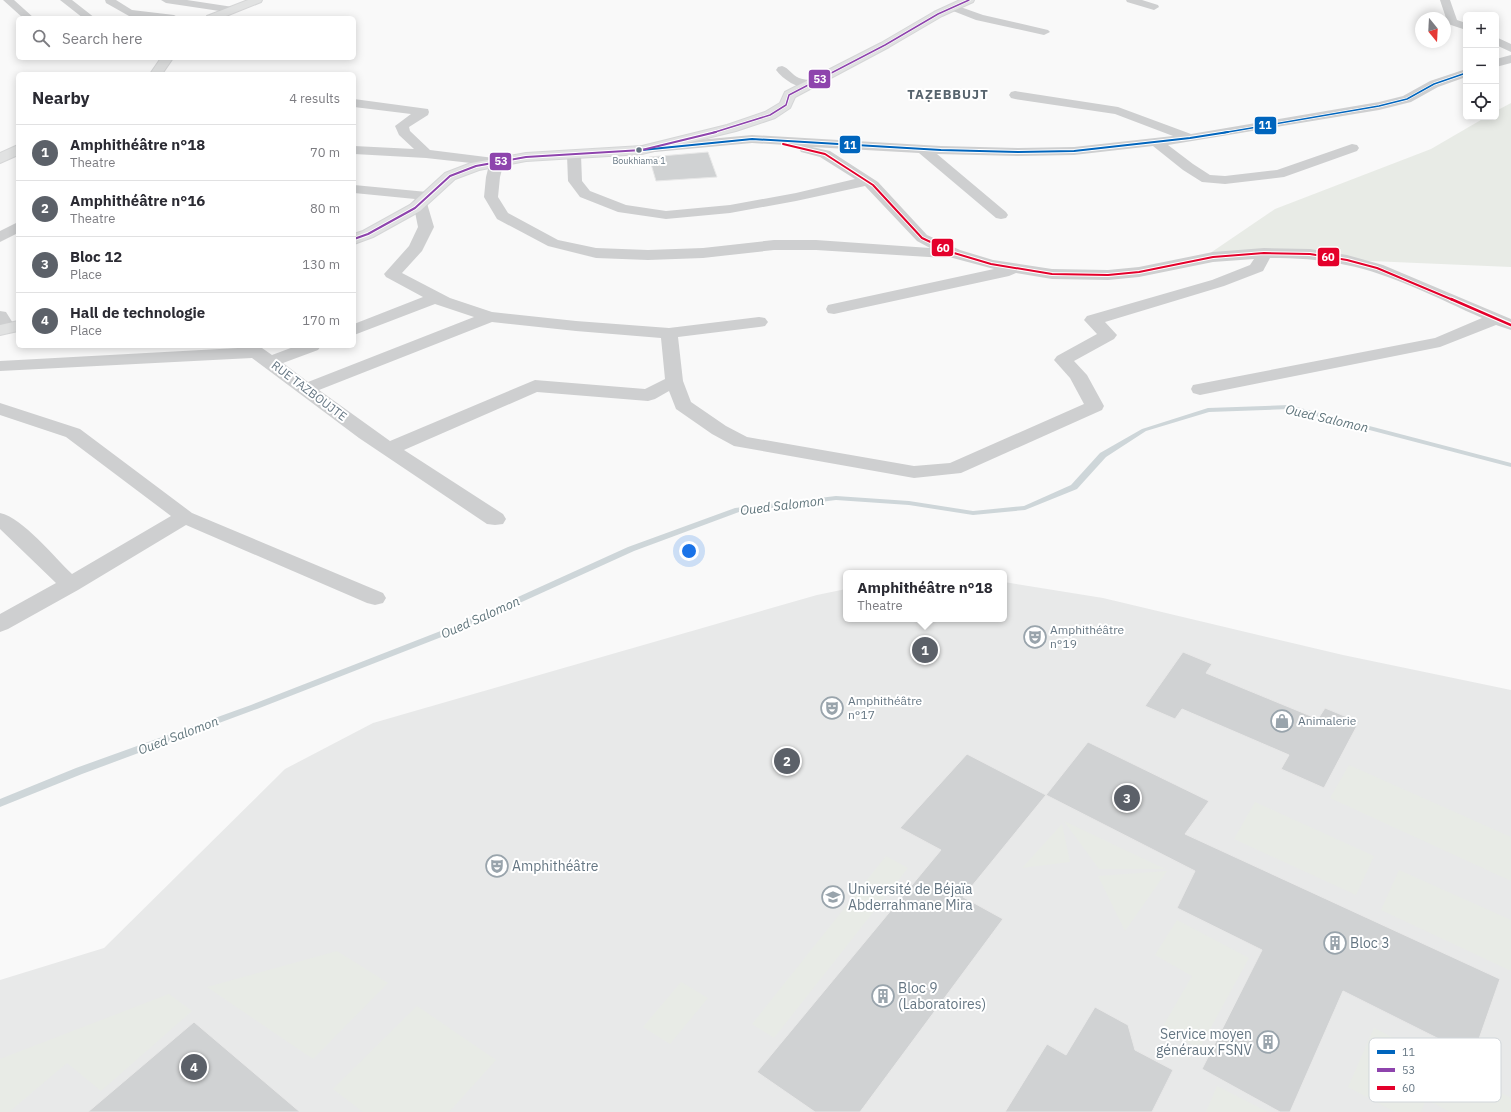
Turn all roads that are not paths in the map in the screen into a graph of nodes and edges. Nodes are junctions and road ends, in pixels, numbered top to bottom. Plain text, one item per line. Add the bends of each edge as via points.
1 (8, 0) edge
2 (65, 0) edge
3 (166, 0) edge
4 (257, 0) edge
5 (969, 0) edge
6 (1131, 0) edge
7 (1445, 0) edge
8 (110, 1) edge
9 (952, 7) junction
10 (1154, 7) dead end
11 (233, 10) junction
12 (28, 16) edge
13 (87, 16) edge
14 (156, 16) edge
15 (216, 16) edge
16 (1463, 27) edge
17 (1044, 32) dead end
18 (1499, 37) edge
19 (1511, 49) edge
20 (1511, 59) edge
21 (166, 60) edge
22 (1499, 62) edge
23 (782, 70) dead end
24 (157, 72) edge
25 (1463, 74) edge
26 (811, 85) junction
27 (1015, 95) dead end
28 (356, 103) edge
29 (1190, 138) junction
30 (752, 139) junction
31 (1156, 142) junction
32 (1352, 148) dead end
33 (923, 149) junction
34 (16, 150) edge
35 (356, 150) edge
36 (642, 150) junction
37 (426, 154) junction
38 (574, 155) junction
39 (0, 159) edge
40 (497, 162) junction
41 (867, 181) junction
42 (356, 189) edge
43 (424, 199) junction
44 (1001, 215) dead end
45 (16, 229) edge
46 (0, 237) edge
47 (356, 238) edge
48 (954, 253) junction
49 (1264, 253) junction
50 (1018, 269) junction
51 (436, 298) junction
52 (834, 309) dead end
53 (490, 317) junction
54 (759, 322) dead end
55 (1503, 322) edge
56 (356, 329) edge
57 (669, 333) junction
58 (307, 348) edge
59 (270, 362) junction
60 (0, 366) edge
61 (674, 381) junction
62 (306, 389) junction
63 (1200, 390) dead end
64 (648, 395) junction
65 (684, 405) junction
66 (0, 409) edge
67 (389, 449) junction
68 (185, 517) junction
69 (495, 518) dead end
70 (0, 519) edge
71 (70, 585) junction
72 (374, 598) dead end
73 (0, 624) edge

1 - 12 street
2 - 13 street
3 - 11 street
4 - 11 street
5 - 9 street
6 - 10 street
7 - 16 street via 1452,22
8 - 14 street via 130,13
9 - 17 street via 980,18
9 - 26 street
11 - 15 street
18 - 19 street
20 - 22 street
21 - 24 street
23 - 26 street via 794,80
25 - 29 street via 1434,84 1407,99 1379,106
26 - 36 street via 789,96 786,105 770,115 731,128
27 - 29 street via 1118,112
28 - 37 street via 423,112 402,126 404,132
29 - 31 street
30 - 33 street
30 - 36 street
30 - 41 street via 825,154
31 - 32 street via 1207,178 1225,180 1279,174
31 - 33 street via 1074,151
33 - 44 street
34 - 39 street
35 - 37 street
36 - 38 street
37 - 40 street
38 - 40 street via 526,157
38 - 41 street via 576,181 585,194 623,209 666,215 730,209
40 - 43 street via 476,166 450,176
40 - 48 street via 491,197 502,216 553,243 596,253 703,253 774,245 816,245
41 - 48 street via 895,207 922,238
42 - 43 street
43 - 47 street via 395,219
43 - 51 street via 426,227 416,248 392,274
45 - 46 street
48 - 50 street
49 - 50 street via 1213,257 1140,272 1116,274 1052,274
49 - 55 street via 1310,254 1377,268
49 - 65 street via 1257,268 1218,283 1093,320 1108,335 1063,360 1078,375 1094,406 954,469 914,472 741,442
50 - 52 street
51 - 53 street
51 - 56 street
53 - 57 street
53 - 62 street
54 - 57 street
55 - 63 street via 1440,342
57 - 61 street
58 - 59 street
59 - 60 street, RUE TAZBOUJTE via 256,352
59 - 62 street, RUE TAZBOUJTE
61 - 64 street
61 - 65 street
62 - 67 street, RUE TAZBOUJTE
64 - 65 street
64 - 67 street via 535,386
66 - 68 street via 73,433
67 - 69 street, RUE TAZBOUJTE
68 - 71 street
68 - 72 street
70 - 71 street via 12,527
71 - 73 street

